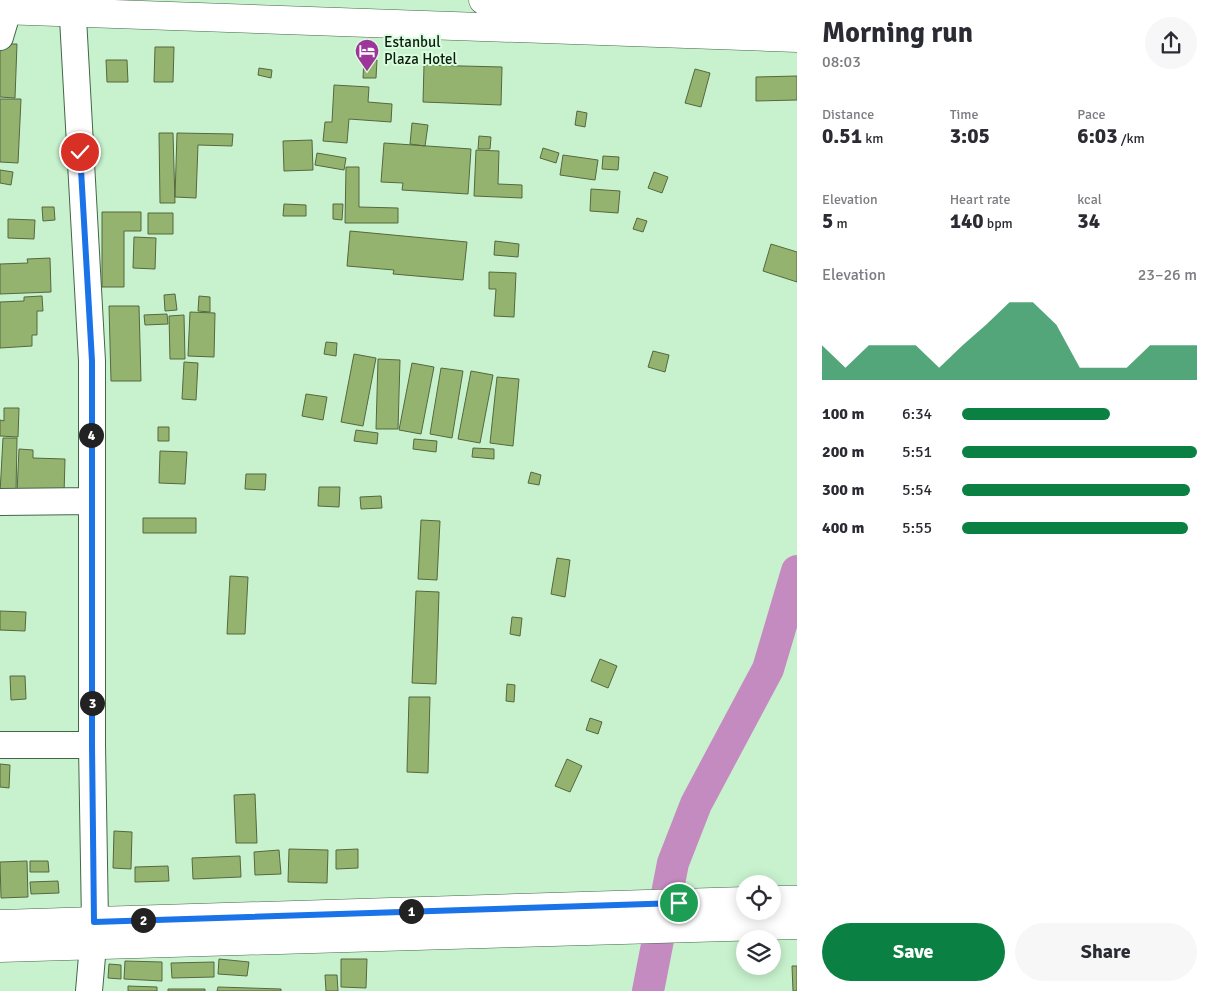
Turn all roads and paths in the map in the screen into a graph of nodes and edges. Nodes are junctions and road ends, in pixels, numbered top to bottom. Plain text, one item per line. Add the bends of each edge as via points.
1 (485, 0) edge
2 (72, 6) edge
3 (4, 10) edge
4 (797, 11) edge
5 (0, 38) edge
6 (797, 38) edge
7 (91, 501) junction
8 (0, 502) edge
9 (0, 745) edge
10 (92, 745) junction
11 (781, 900) edge
12 (797, 900) edge
13 (736, 910) edge
14 (777, 920) edge
15 (0, 924) edge
16 (797, 925) edge
17 (94, 933) junction
18 (0, 948) edge
19 (89, 991) edge

1 - 4 main road
2 - 3 main road
2 - 6 main road
2 - 7 street via 92,361
3 - 5 street
7 - 8 street
7 - 10 street
9 - 10 street
10 - 17 street
11 - 12 main road
13 - 17 main road via 568,919
14 - 16 main road
15 - 17 main road
17 - 18 main road
17 - 19 street

